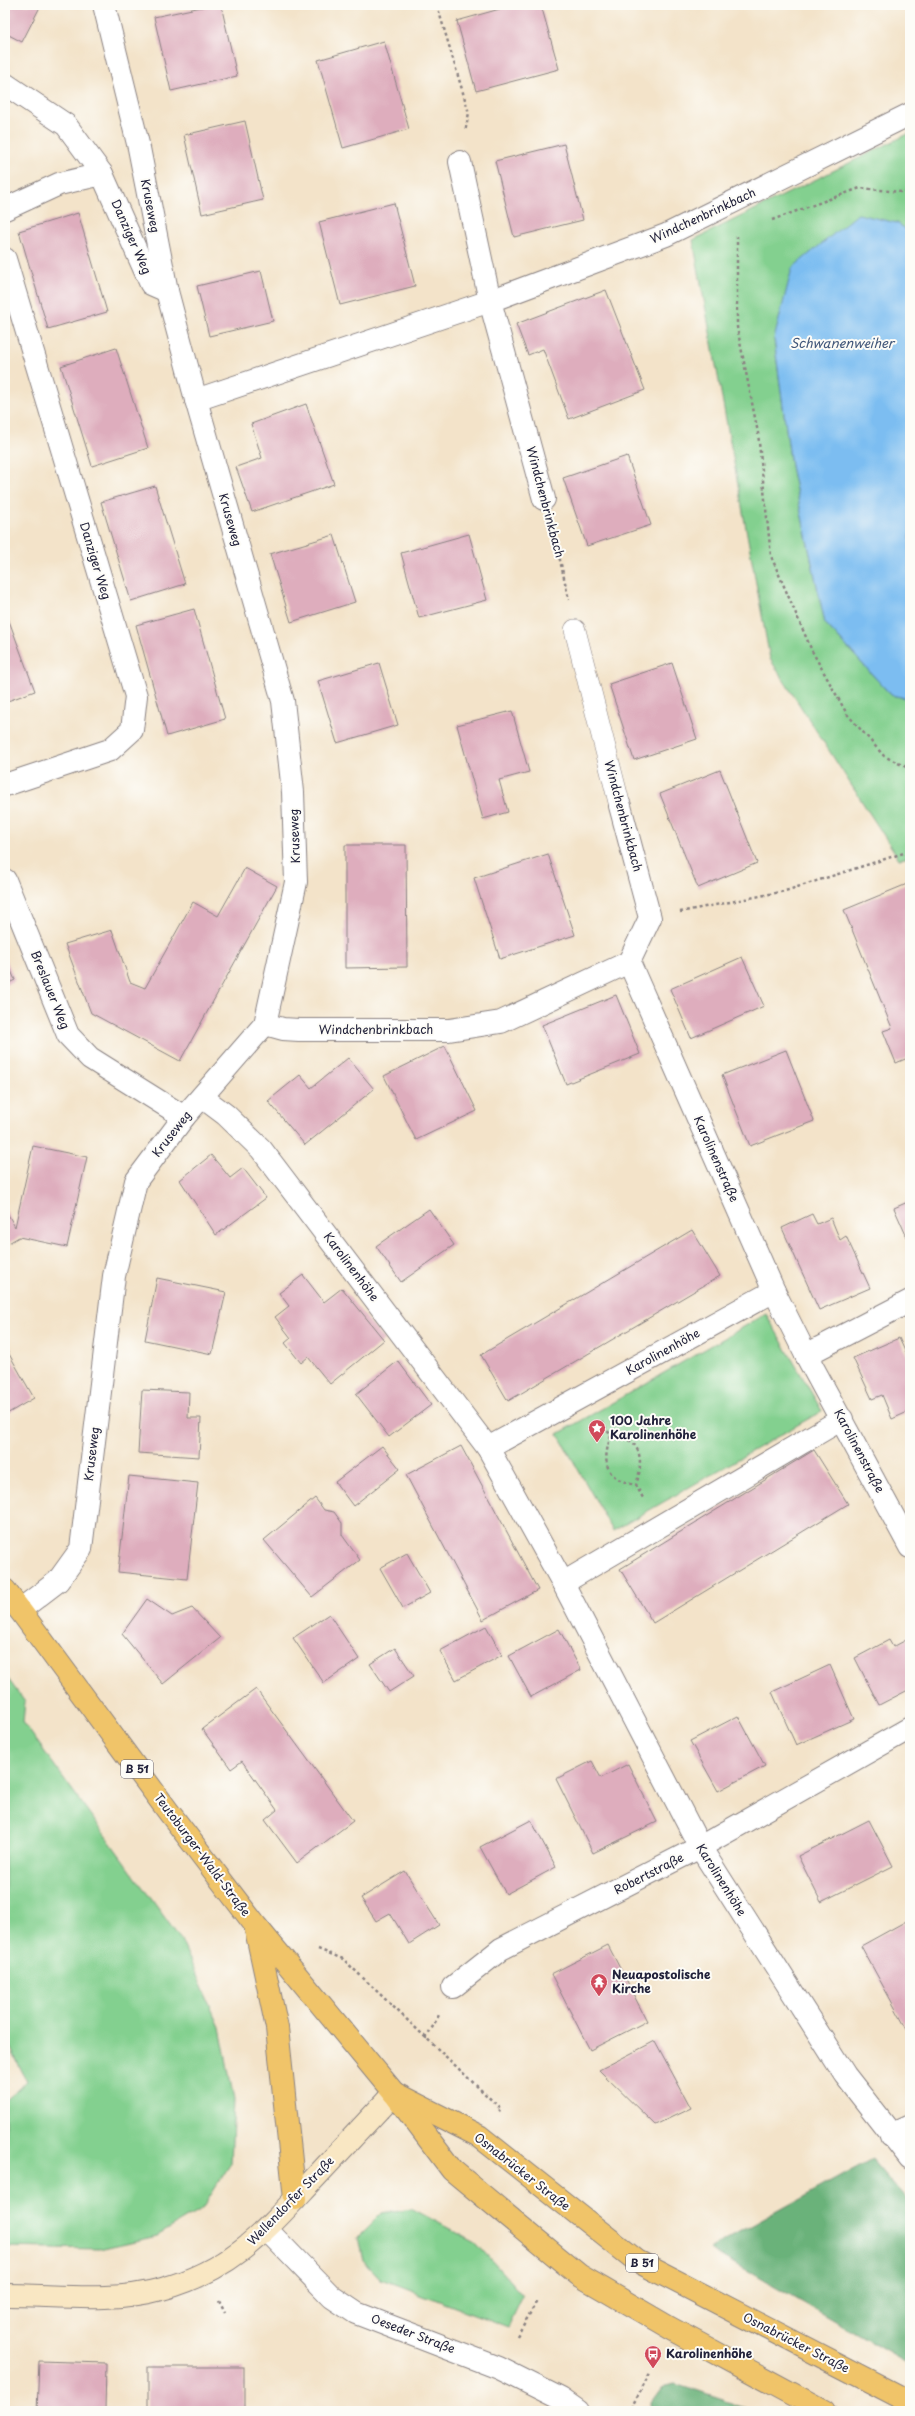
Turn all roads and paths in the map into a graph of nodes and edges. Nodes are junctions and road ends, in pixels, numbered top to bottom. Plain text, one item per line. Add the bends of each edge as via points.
1 (104, 5) edge
2 (436, 5) edge
3 (5, 84) edge
4 (910, 114) edge
5 (460, 162) joint
6 (102, 174) junction
7 (910, 193) edge
8 (5, 209) edge
9 (712, 213) junction
10 (766, 222) dead end
11 (5, 259) edge
12 (167, 291) junction
13 (490, 301) junction
14 (196, 400) junction
15 (544, 499) joint
16 (575, 630) joint
17 (910, 769) edge
18 (5, 785) edge
19 (620, 806) joint
20 (910, 851) edge
21 (5, 880) edge
22 (650, 918) junction
23 (628, 962) junction
24 (265, 1024) junction
25 (202, 1097) junction
26 (184, 1118) junction
27 (774, 1290) junction
28 (910, 1301) edge
29 (806, 1354) junction
30 (585, 1395) junction
31 (842, 1418) junction
32 (611, 1436) junction
33 (488, 1448) junction
34 (636, 1485) junction
35 (659, 1527) junction
36 (910, 1547) edge
37 (563, 1583) junction
38 (5, 1590) edge
39 (20, 1610) junction
40 (910, 1728) edge
41 (700, 1847) junction
42 (256, 1926) junction
43 (314, 1948) dead end
44 (453, 1987) dead end
45 (394, 2093) junction
46 (501, 2109) dead end
47 (910, 2126) edge
48 (890, 2135) junction
49 (910, 2158) edge
50 (295, 2199) junction
51 (268, 2230) junction
52 (5, 2295) edge
53 (537, 2301) dead end
54 (517, 2336) dead end
55 (650, 2373) dead end
56 (910, 2402) edge
57 (631, 2408) dead end
58 (578, 2411) edge
59 (824, 2411) edge

1 - 12 street, Kruseweg via 139,148
2 - 5 path via 469,113
3 - 6 street, Danziger Weg via 66,125
4 - 9 street, Windchenbrinkbach
5 - 13 street, Windchenbrinkbach
6 - 8 street via 59,184
6 - 12 street, Danziger Weg via 152,284
7 - 10 path via 860,188
9 - 13 street, Windchenbrinkbach via 666,235
9 - 17 path via 736,233 737,326 758,432 771,556 812,651 847,714 884,756
11 - 18 street, Danziger Weg via 136,696 132,730 110,750
12 - 14 street, Kruseweg
13 - 14 street, Windchenbrinkbach
13 - 15 street, Windchenbrinkbach
14 - 24 street, Kruseweg via 283,701 292,784 296,882
15 - 16 path, Windchenbrinkbach via 553,526
16 - 19 lane, Windchenbrinkbach
19 - 22 street, Windchenbrinkbach
20 - 22 path via 785,891
21 - 26 street, Breslauer Weg via 68,1035 90,1058
22 - 23 street
23 - 24 street, Windchenbrinkbach via 501,1022 449,1030 299,1030
23 - 27 street, Karolinenstraße
24 - 25 street, Kruseweg
25 - 26 street, Kruseweg
25 - 33 street, Karolinenhöhe via 226,1115 261,1149
26 - 39 street, Kruseweg via 136,1181 134,1188 114,1276 81,1549 58,1580
27 - 29 street, Karolinenstraße
27 - 30 street, Karolinenhöhe
28 - 29 street
29 - 31 street, Karolinenstraße
30 - 32 path
30 - 33 street, Karolinenhöhe
31 - 35 street
31 - 36 street, Karolinenstraße
32 - 34 path via 606,1452 606,1463 611,1475 625,1483
32 - 34 path via 624,1436 632,1442 640,1456 641,1469
33 - 37 street, Karolinenhöhe
34 - 35 path
35 - 37 street
37 - 41 street, Karolinenhöhe
38 - 39 main road, Teutoburger-Wald-Straße / B 51
39 - 42 main road, Teutoburger-Wald-Straße / B 51
40 - 41 street, Robertstraße
41 - 44 street, Robertstraße via 501,1949
41 - 48 street, Karolinenhöhe via 845,2075
42 - 45 main road, Teutoburger-Wald-Straße / B 51
42 - 50 main road via 277,2028
43 - 46 path via 343,1959
45 - 50 street, Wellendorfer Straße
45 - 56 main road, Osnabrücker Straße / B 51 via 479,2136 638,2261
45 - 59 main road, B 51 via 452,2170 579,2275 670,2328
47 - 48 street
48 - 49 street, Karolinenhöhe
50 - 51 street, Wellendorfer Straße
51 - 52 street, Wellendorfer Straße via 240,2253 206,2274 161,2290 118,2296
51 - 58 street, Oeseder Straße via 332,2297 356,2313 499,2368 561,2399
53 - 54 path
55 - 57 path

